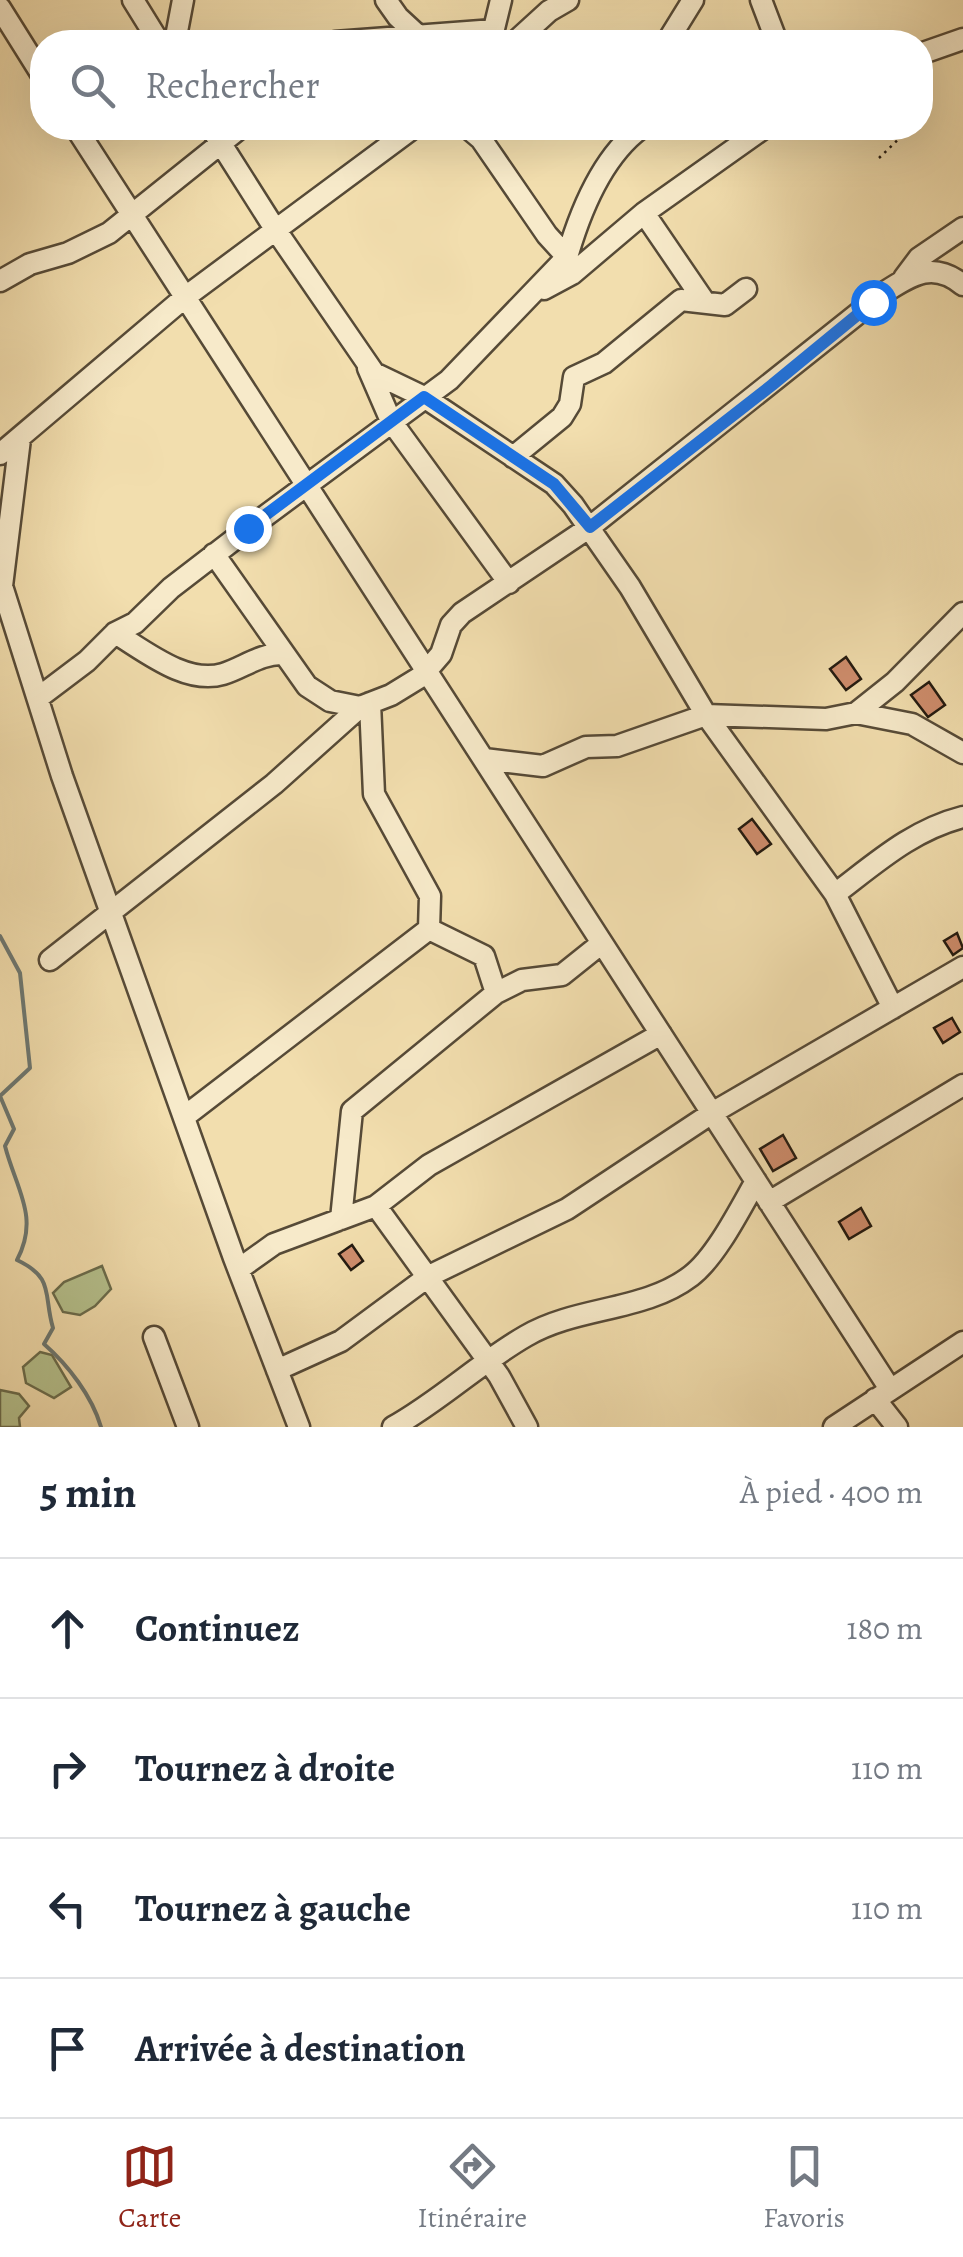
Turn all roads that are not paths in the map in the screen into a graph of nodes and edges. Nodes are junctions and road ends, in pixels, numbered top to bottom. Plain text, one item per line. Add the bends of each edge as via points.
1 (184, 0) edge
2 (386, 0) edge
3 (502, 0) edge
4 (568, 0) edge
5 (693, 0) edge
6 (761, 0) edge
7 (134, 1) edge
8 (1, 3) edge
9 (152, 30) edge
10 (178, 30) edge
11 (414, 30) edge
12 (494, 30) edge
13 (528, 30) edge
14 (674, 30) edge
15 (773, 30) edge
16 (963, 39) edge
17 (933, 50) edge
18 (30, 54) edge
19 (84, 140) edge
20 (213, 140) edge
21 (219, 140) edge
22 (396, 140) edge
23 (482, 140) edge
24 (626, 140) edge
25 (747, 140) edge
26 (644, 212) junction
27 (132, 216) junction
28 (963, 228) edge
29 (275, 229) junction
30 (567, 257) junction
31 (0, 281) edge
32 (902, 281) junction
33 (963, 285) edge
34 (746, 289) dead end
35 (529, 297) junction
36 (184, 298) junction
37 (704, 302) junction
38 (366, 364) junction
39 (424, 397) junction
40 (392, 422) junction
41 (20, 439) junction
42 (0, 454) edge
43 (513, 457) junction
44 (306, 484) junction
45 (590, 527) junction
46 (214, 554) junction
47 (509, 583) junction
48 (963, 613) edge
49 (115, 633) junction
50 (283, 654) junction
51 (426, 670) junction
52 (38, 698) junction
53 (365, 706) junction
54 (856, 713) junction
55 (706, 715) junction
56 (963, 753) edge
57 (484, 759) junction
58 (963, 816) edge
59 (834, 894) junction
60 (111, 911) junction
61 (429, 929) junction
62 (602, 943) junction
63 (50, 960) dead end
64 (963, 968) edge
65 (496, 993) junction
66 (893, 1008) junction
67 (661, 1034) junction
68 (963, 1085) edge
69 (712, 1114) junction
70 (184, 1117) junction
71 (756, 1181) junction
72 (769, 1202) junction
73 (376, 1206) junction
74 (341, 1219) junction
75 (239, 1270) junction
76 (430, 1276) junction
77 (154, 1337) dead end
78 (963, 1342) edge
79 (489, 1361) junction
80 (277, 1370) junction
81 (882, 1394) junction
82 (854, 1420) edge
83 (188, 1427) edge
84 (299, 1427) edge
85 (392, 1427) edge
86 (528, 1427) edge
87 (834, 1427) edge
88 (897, 1427) edge

1 - 10 street
2 - 11 street
3 - 12 street
4 - 13 street
5 - 14 street
6 - 15 street
7 - 9 street
8 - 18 street
16 - 17 street
19 - 27 street
20 - 27 street
21 - 29 street
22 - 29 street
23 - 30 street
24 - 30 street via 597,185
25 - 26 street
26 - 35 street via 572,274
26 - 37 street
27 - 31 street via 96,240
27 - 36 street
28 - 32 street via 919,258
29 - 36 street
29 - 38 street
30 - 35 street
32 - 33 street via 922,270
32 - 45 street
34 - 37 street via 725,305
35 - 39 street
36 - 41 street
36 - 44 street
37 - 43 street via 680,300 604,363 581,371 562,417
38 - 39 street
38 - 40 street
39 - 40 street
39 - 43 street
40 - 44 street
40 - 47 street
41 - 42 street
41 - 52 street via 2,586
43 - 45 street via 554,484
44 - 46 street
44 - 51 street
45 - 47 street
45 - 55 street
46 - 49 street
46 - 50 street
47 - 51 street via 462,613
48 - 54 street
49 - 50 street via 197,677
49 - 52 street
50 - 53 street via 307,686 330,702
51 - 53 street
51 - 57 street
52 - 60 street
53 - 60 street
53 - 61 street via 374,794 430,896
54 - 55 street
54 - 56 street via 912,724
55 - 57 street via 616,746 586,746 543,766
55 - 59 street
57 - 62 street
58 - 59 street via 904,840
59 - 66 street
60 - 63 street
60 - 70 street
61 - 65 street via 484,956
61 - 70 street
62 - 65 street via 562,975 522,980
62 - 67 street
64 - 66 street
65 - 74 street via 352,1111
66 - 69 street
67 - 69 street
67 - 73 street via 429,1165
68 - 72 street
69 - 71 street
69 - 76 street via 567,1209
70 - 75 street
71 - 72 street
71 - 79 street via 693,1275 669,1290 574,1314 527,1334
72 - 81 street
73 - 74 street
73 - 76 street
74 - 75 street via 274,1244
75 - 80 street
76 - 79 street
76 - 80 street via 340,1341
77 - 83 street
78 - 81 street
79 - 85 street
79 - 86 street
80 - 84 street
81 - 82 street
81 - 88 street
82 - 87 street

